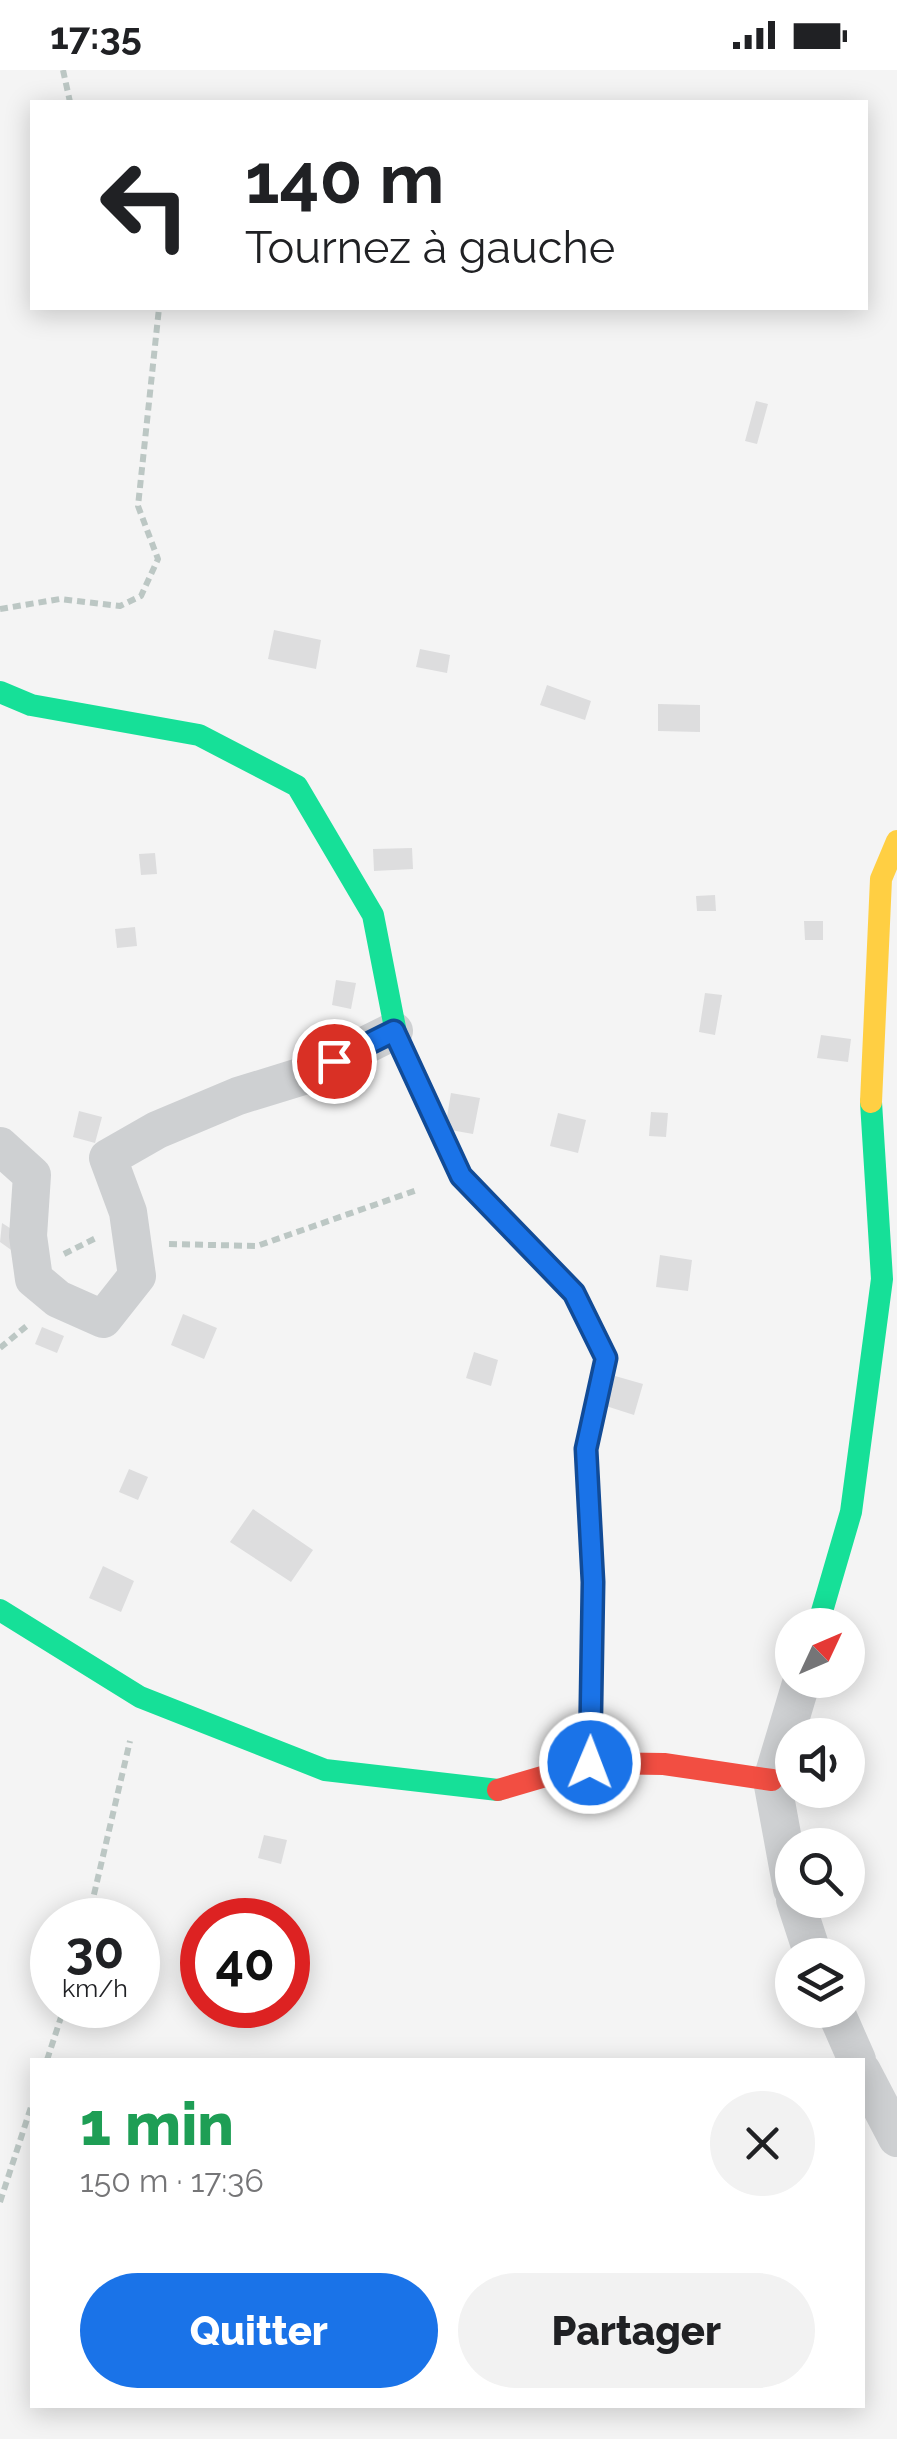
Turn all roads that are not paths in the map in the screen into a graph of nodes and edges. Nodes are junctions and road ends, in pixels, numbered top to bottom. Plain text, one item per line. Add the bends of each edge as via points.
1 (0, 692) edge
2 (897, 841) edge
3 (394, 1031) junction
4 (0, 1146) edge
5 (823, 1608) edge
6 (0, 1610) edge
7 (797, 1698) edge
8 (590, 1763) junction
9 (772, 1780) junction
10 (781, 1828) edge
11 (843, 2028) edge
12 (856, 2058) edge
13 (865, 2077) edge
14 (897, 2138) edge

1 - 3 street via 199,735 297,786 372,914
2 - 5 street via 880,878 870,1097 882,1278 851,1512
3 - 4 street via 303,1076 157,1130 108,1158 128,1212 137,1276 102,1319 58,1299 34,1279 28,1236 32,1175
3 - 8 street via 461,1176 574,1293 606,1358 586,1449 593,1582
6 - 8 street via 140,1697 324,1770 491,1792
7 - 9 street
8 - 9 street via 664,1764
9 - 10 street
11 - 12 street
13 - 14 street

